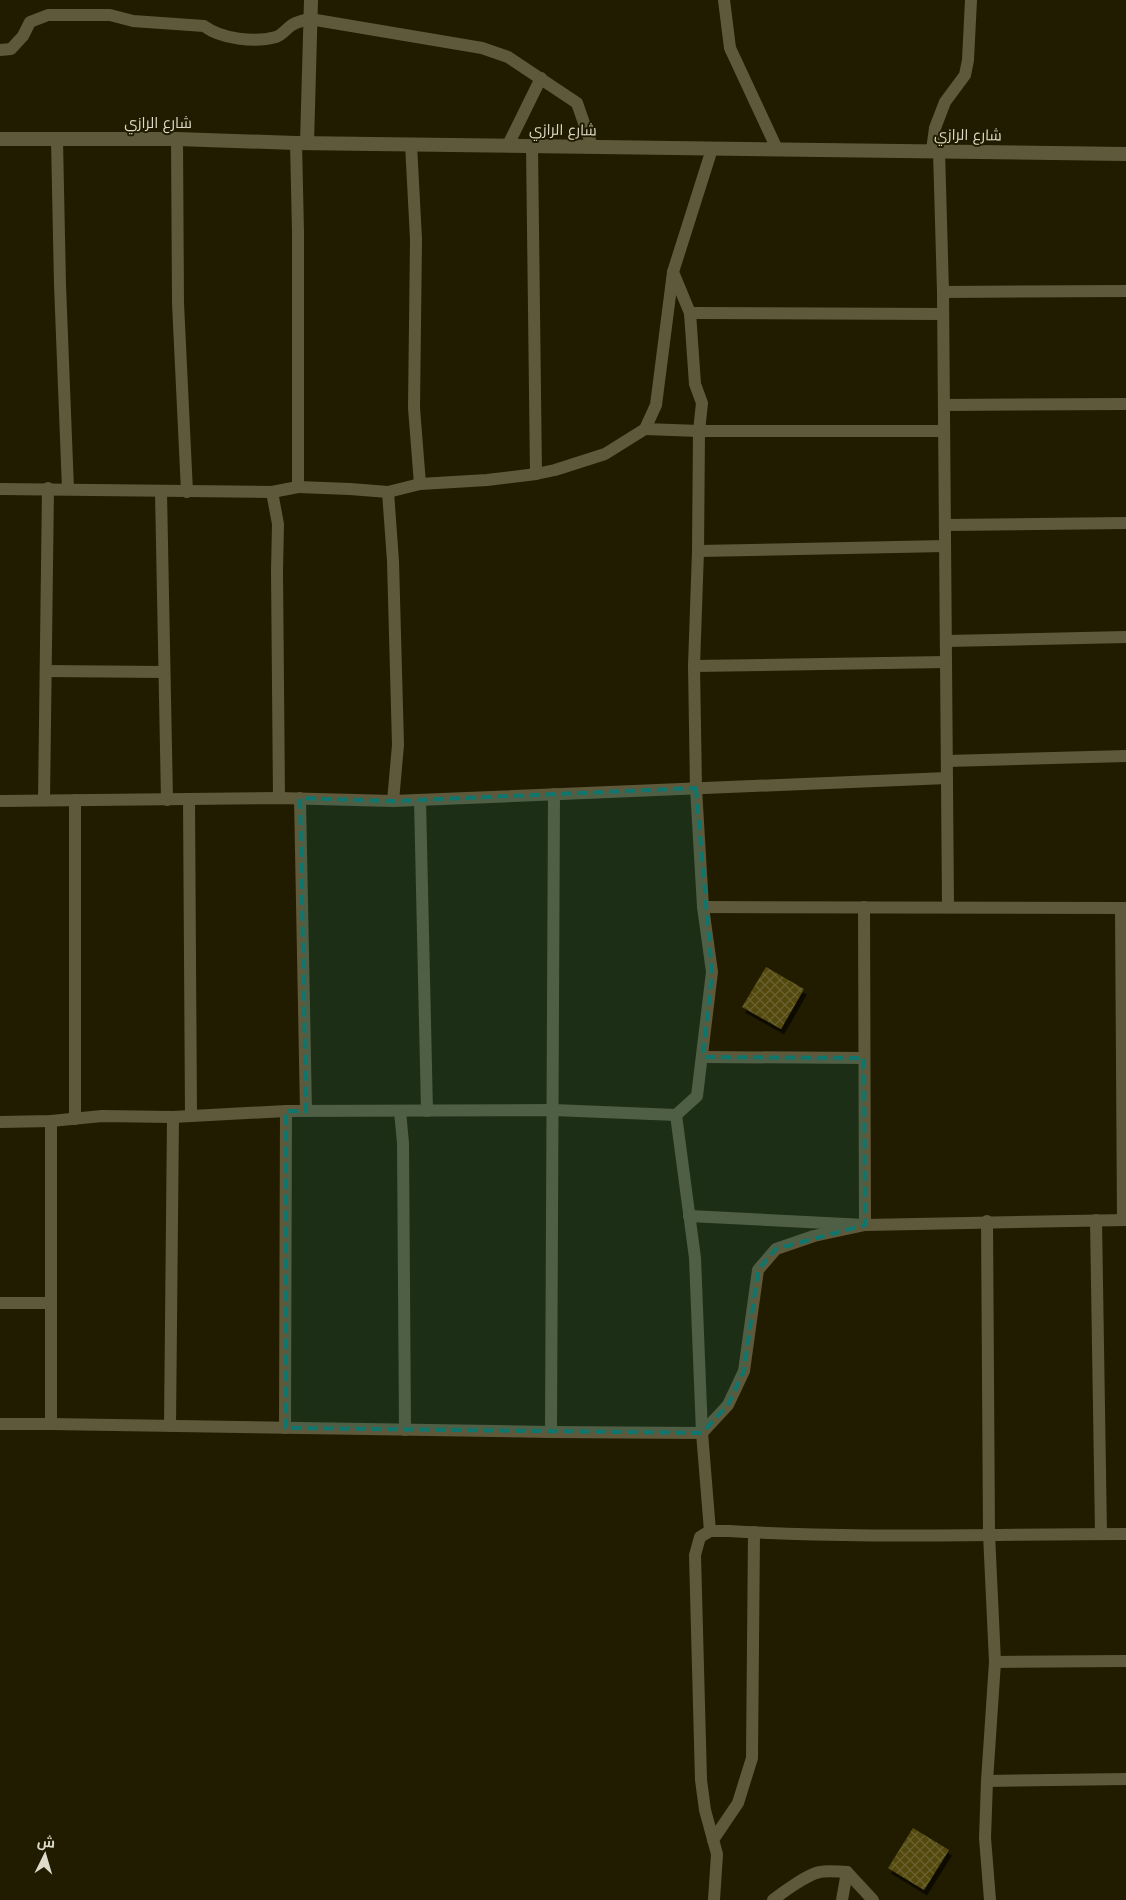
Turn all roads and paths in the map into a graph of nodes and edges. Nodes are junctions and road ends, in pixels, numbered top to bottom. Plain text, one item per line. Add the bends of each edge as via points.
1 (310, 0) edge
2 (724, 0) edge
3 (971, 0) edge
4 (310, 19) junction
5 (0, 50) edge
6 (541, 78) junction
7 (0, 139) edge
8 (177, 139) junction
9 (57, 140) junction
10 (302, 143) junction
11 (411, 144) junction
12 (508, 145) junction
13 (532, 146) junction
14 (592, 146) junction
15 (712, 149) junction
16 (777, 149) junction
17 (935, 150) junction
18 (1126, 154) edge
19 (673, 272) junction
20 (1126, 291) edge
21 (943, 292) junction
22 (690, 313) junction
23 (943, 314) junction
24 (944, 404) junction
25 (1126, 404) edge
26 (645, 429) junction
27 (699, 431) junction
28 (944, 431) junction
29 (536, 474) junction
30 (420, 484) junction
31 (298, 487) junction
32 (48, 488) junction
33 (0, 489) edge
34 (68, 489) junction
35 (161, 492) junction
36 (187, 492) junction
37 (272, 492) junction
38 (388, 492) junction
39 (1126, 524) edge
40 (945, 525) junction
41 (945, 546) junction
42 (698, 551) junction
43 (1126, 637) edge
44 (946, 641) junction
45 (946, 662) junction
46 (694, 666) junction
47 (46, 672) junction
48 (164, 672) junction
49 (1126, 756) edge
50 (947, 761) junction
51 (947, 778) junction
52 (696, 788) junction
53 (554, 794) junction
54 (279, 798) junction
55 (300, 798) junction
56 (189, 799) junction
57 (44, 800) junction
58 (75, 800) junction
59 (167, 800) junction
60 (420, 800) junction
61 (0, 801) edge
62 (393, 801) junction
63 (703, 907) junction
64 (864, 907) junction
65 (948, 907) junction
66 (1123, 908) edge
67 (702, 1057) junction
68 (864, 1058) junction
69 (400, 1110) junction
70 (427, 1110) junction
71 (552, 1110) junction
72 (286, 1111) junction
73 (306, 1111) junction
74 (676, 1115) junction
75 (191, 1116) junction
76 (173, 1117) junction
77 (75, 1119) junction
78 (51, 1121) junction
79 (0, 1122) edge
80 (689, 1216) junction
81 (1096, 1220) junction
82 (1124, 1220) edge
83 (987, 1222) junction
84 (865, 1225) junction
85 (0, 1303) edge
86 (51, 1303) junction
87 (0, 1424) edge
88 (51, 1424) junction
89 (170, 1426) junction
90 (285, 1428) junction
91 (405, 1430) junction
92 (551, 1432) junction
93 (702, 1433) junction
94 (710, 1531) junction
95 (754, 1532) junction
96 (989, 1534) junction
97 (1101, 1534) junction
98 (1126, 1534) edge
99 (1126, 1661) edge
100 (996, 1662) junction
101 (1126, 1779) edge
102 (987, 1780) junction
103 (713, 1840) junction
104 (847, 1872) junction
105 (714, 1900) edge
106 (773, 1900) edge
107 (842, 1900) edge
108 (873, 1900) edge
109 (990, 1900) edge

1 - 4 street
2 - 16 street via 730,48
3 - 17 street via 965,75 945,102 935,128
4 - 5 street via 293,24 278,36 259,39 225,37 204,26 133,21 110,15 48,15 30,22 11,49
4 - 6 street via 482,48 508,57
4 - 10 street
6 - 12 street
6 - 14 street via 577,103
7 - 9 street, شارع الرازي
8 - 9 street, شارع الرازي
8 - 10 street, شارع الرازي
8 - 36 street via 178,303
9 - 34 street
10 - 11 street, شارع الرازي
10 - 31 street via 298,232
11 - 12 street, شارع الرازي
11 - 30 street via 416,239 414,408
12 - 13 street, شارع الرازي
13 - 14 street, شارع الرازي
13 - 29 street
14 - 15 street, شارع الرازي
15 - 16 street, شارع الرازي
15 - 19 street
16 - 17 street, شارع الرازي
17 - 18 street, شارع الرازي
17 - 21 street
19 - 22 street
19 - 26 street via 656,404
20 - 21 street
21 - 23 street
22 - 23 street
22 - 27 street via 695,384 702,403
23 - 24 street
24 - 25 street
24 - 28 street
26 - 27 street
26 - 29 street via 605,454
27 - 28 street
27 - 42 street
28 - 40 street
29 - 30 street
30 - 38 street
31 - 37 street
31 - 38 street
32 - 33 street
32 - 34 street
32 - 47 street
34 - 35 street
35 - 36 street
35 - 48 street
36 - 37 street
37 - 54 street via 278,524
38 - 62 street via 398,745
39 - 40 street
40 - 41 street
41 - 42 street
41 - 44 street
42 - 46 street
43 - 44 street
44 - 45 street
45 - 46 street
45 - 50 street
46 - 52 street
47 - 48 street
47 - 57 street
48 - 59 street
49 - 50 street
50 - 51 street
51 - 52 street
51 - 65 street
52 - 53 street
52 - 63 street
53 - 60 street
53 - 71 street
54 - 55 street
54 - 56 street
55 - 62 street
55 - 73 street
56 - 59 street
56 - 75 street
57 - 58 street
57 - 61 street
58 - 59 street
58 - 77 street
60 - 62 street
60 - 70 street
63 - 64 street
63 - 67 street via 712,972
64 - 65 street
64 - 68 street
65 - 66 street
66 - 82 street
67 - 68 street
67 - 74 street via 696,1096
68 - 84 street
69 - 70 street
69 - 73 street
69 - 91 street
70 - 71 street
71 - 74 street
71 - 92 street
72 - 73 street
72 - 75 street
72 - 90 street
74 - 80 street
75 - 76 street
76 - 77 street
76 - 89 street
77 - 78 street
78 - 79 street
78 - 86 street
80 - 84 street
80 - 93 street via 695,1258
81 - 82 street
81 - 83 street
81 - 97 street
83 - 84 street
83 - 96 street
84 - 93 street via 814,1236 776,1249 758,1270 744,1371 728,1405
85 - 86 street
86 - 88 street
87 - 88 street
88 - 89 street
89 - 90 street
90 - 91 street
91 - 92 street
92 - 93 street
93 - 94 street
94 - 95 street
94 - 103 street via 700,1538 695,1555 701,1780
95 - 96 street via 885,1537
95 - 103 street via 752,1758 738,1803
96 - 97 street
96 - 100 street
97 - 98 street
99 - 100 street
100 - 102 street
101 - 102 street
102 - 109 street via 985,1838
103 - 105 street via 717,1854
104 - 106 street via 818,1872
104 - 107 street
104 - 108 street

